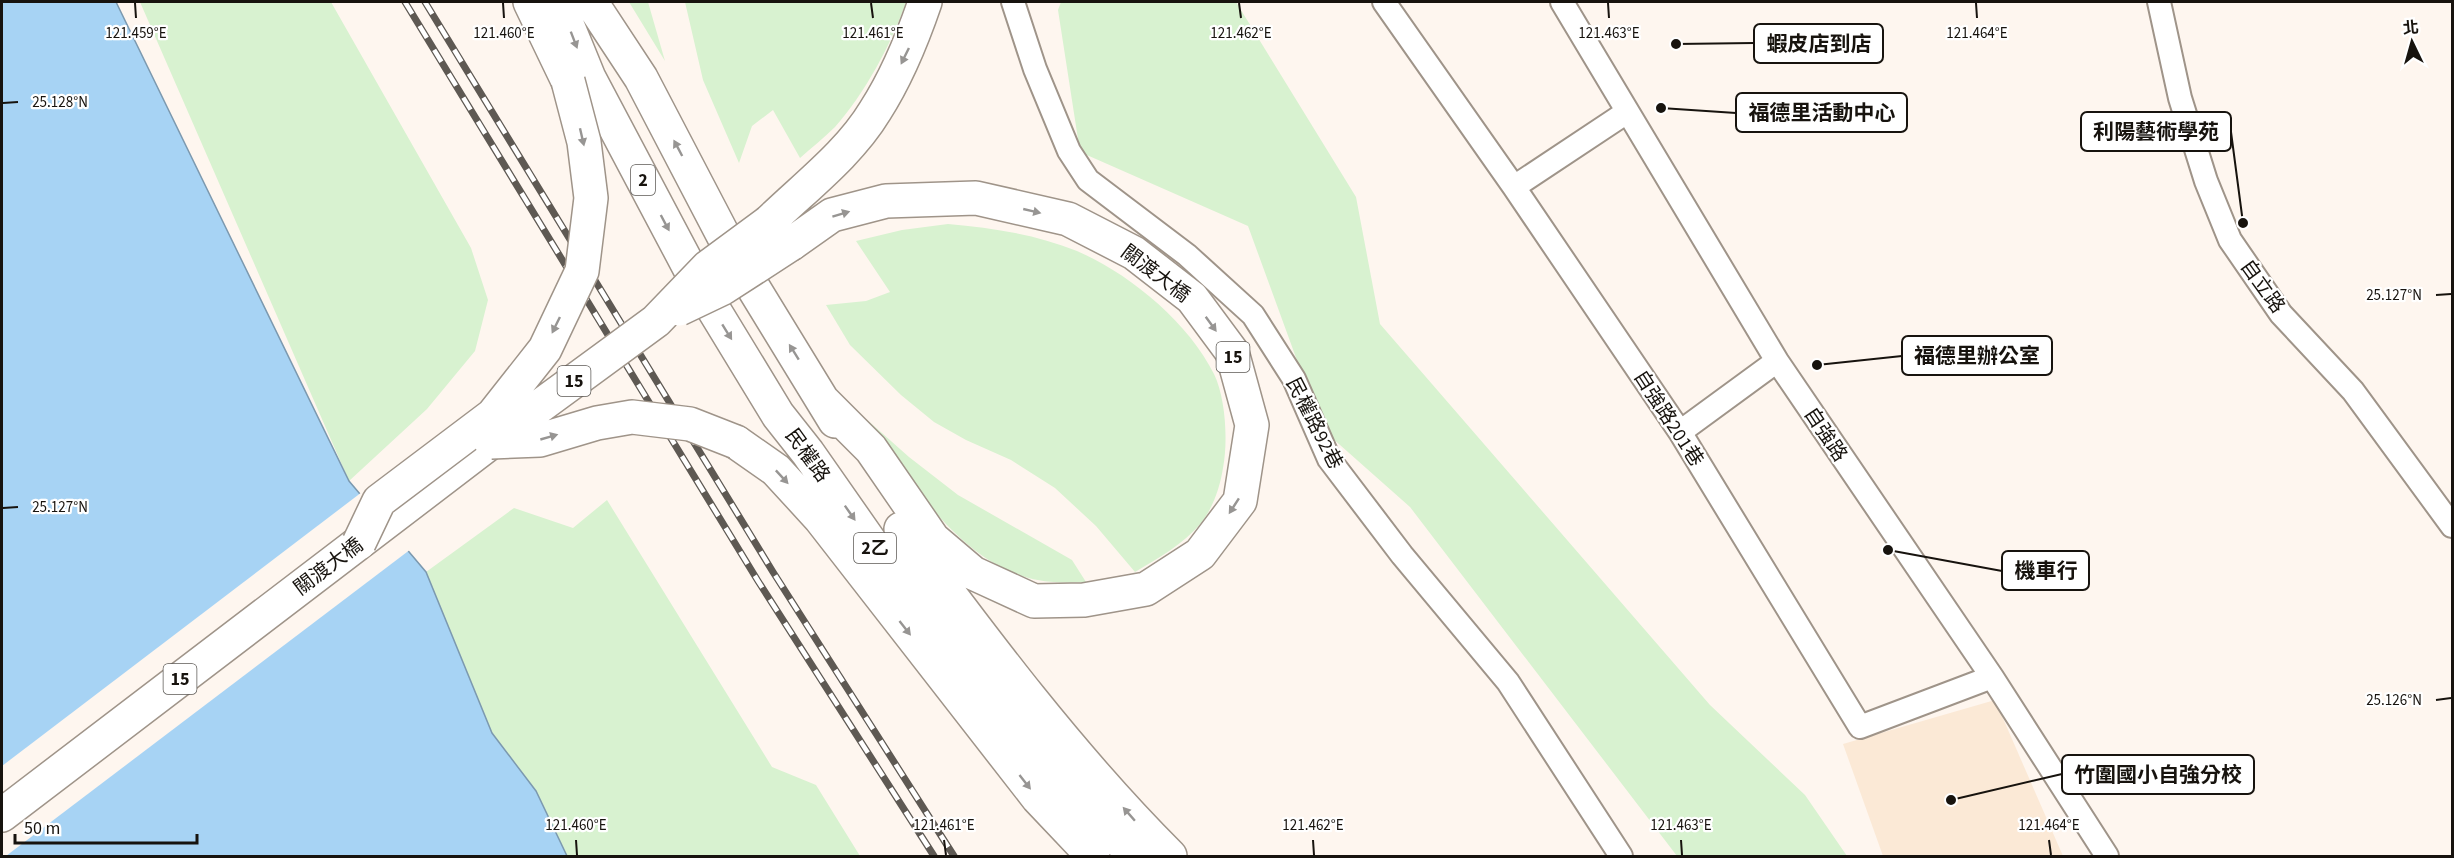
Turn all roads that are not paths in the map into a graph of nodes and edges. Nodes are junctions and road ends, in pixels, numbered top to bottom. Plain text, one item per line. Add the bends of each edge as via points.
1 (530, 2) edge
2 (558, 2) edge
3 (591, 2) edge
4 (613, 2) edge
5 (925, 2) edge
6 (1013, 2) edge
7 (1384, 2) edge
8 (1562, 2) edge
9 (2159, 2) edge
10 (641, 78) junction
11 (1627, 112) junction
12 (1514, 187) junction
13 (780, 233) junction
14 (734, 256) joint
15 (697, 282) joint
16 (1777, 361) junction
17 (824, 402) junction
18 (1680, 432) junction
19 (491, 442) junction
20 (2452, 526) edge
21 (359, 543) junction
22 (986, 669) junction
23 (1992, 677) junction
24 (2, 815) edge
25 (1094, 856) edge
26 (1135, 856) edge
27 (1170, 856) edge
28 (1622, 856) edge
29 (2107, 856) edge

1 -> 21 main road, bridge via 568,81 584,142 591,198 582,271 545,349 493,415 379,501
2 -> 15 main road, 民權路 / 2 via 589,78
3 - 10 main road, 民權路 / 2
4 - 10 main road
5 -> 13 main road, 關渡大橋 / 15 via 908,51 875,112
6 - 28 street, 民權路92巷 via 1069,151 1088,180 1187,255 1253,315 1294,379 1329,459 1402,555 1508,682
7 - 12 street, 自強路201巷
8 - 11 street, 自強路
9 - 20 street, 自立路 via 2180,98 2229,240 2281,314 2353,391
14 -> 10 main road, 民權路 / 2
11 - 12 street
11 - 16 street, 自強路
12 - 18 street, 自強路201巷
13 -> 17 main road, 關渡大橋 / 15 via 886,201 976,198 1068,219 1134,253 1192,298 1232,352 1252,425 1240,501 1200,554 1146,589 1084,600 1034,601 973,573 933,539 871,449
13 - 19 main road, 關渡大橋 / 15, bridge via 723,288 656,321
17 -> 14 main road, 民權路 / 2乙
15 -> 22 main road, 民權路 / 2乙 via 778,415 873,546
16 - 18 street
16 - 23 street, 自強路
17 - 22 main road, 民權路 / 2乙 via 876,495
18 - 23 street, 自強路201巷 via 1860,727
19 - 21 main road, 關渡大橋 / 15
19 -> 25 main road, bridge via 540,440 632,417 690,424 736,442 776,470 820,518 1038,798
21 - 24 main road, 關渡大橋 / 15
22 - 26 main road, 民權路 / 2乙 via 1068,788
27 -> 22 main road, 民權路 / 2乙
23 - 29 street, 自強路

